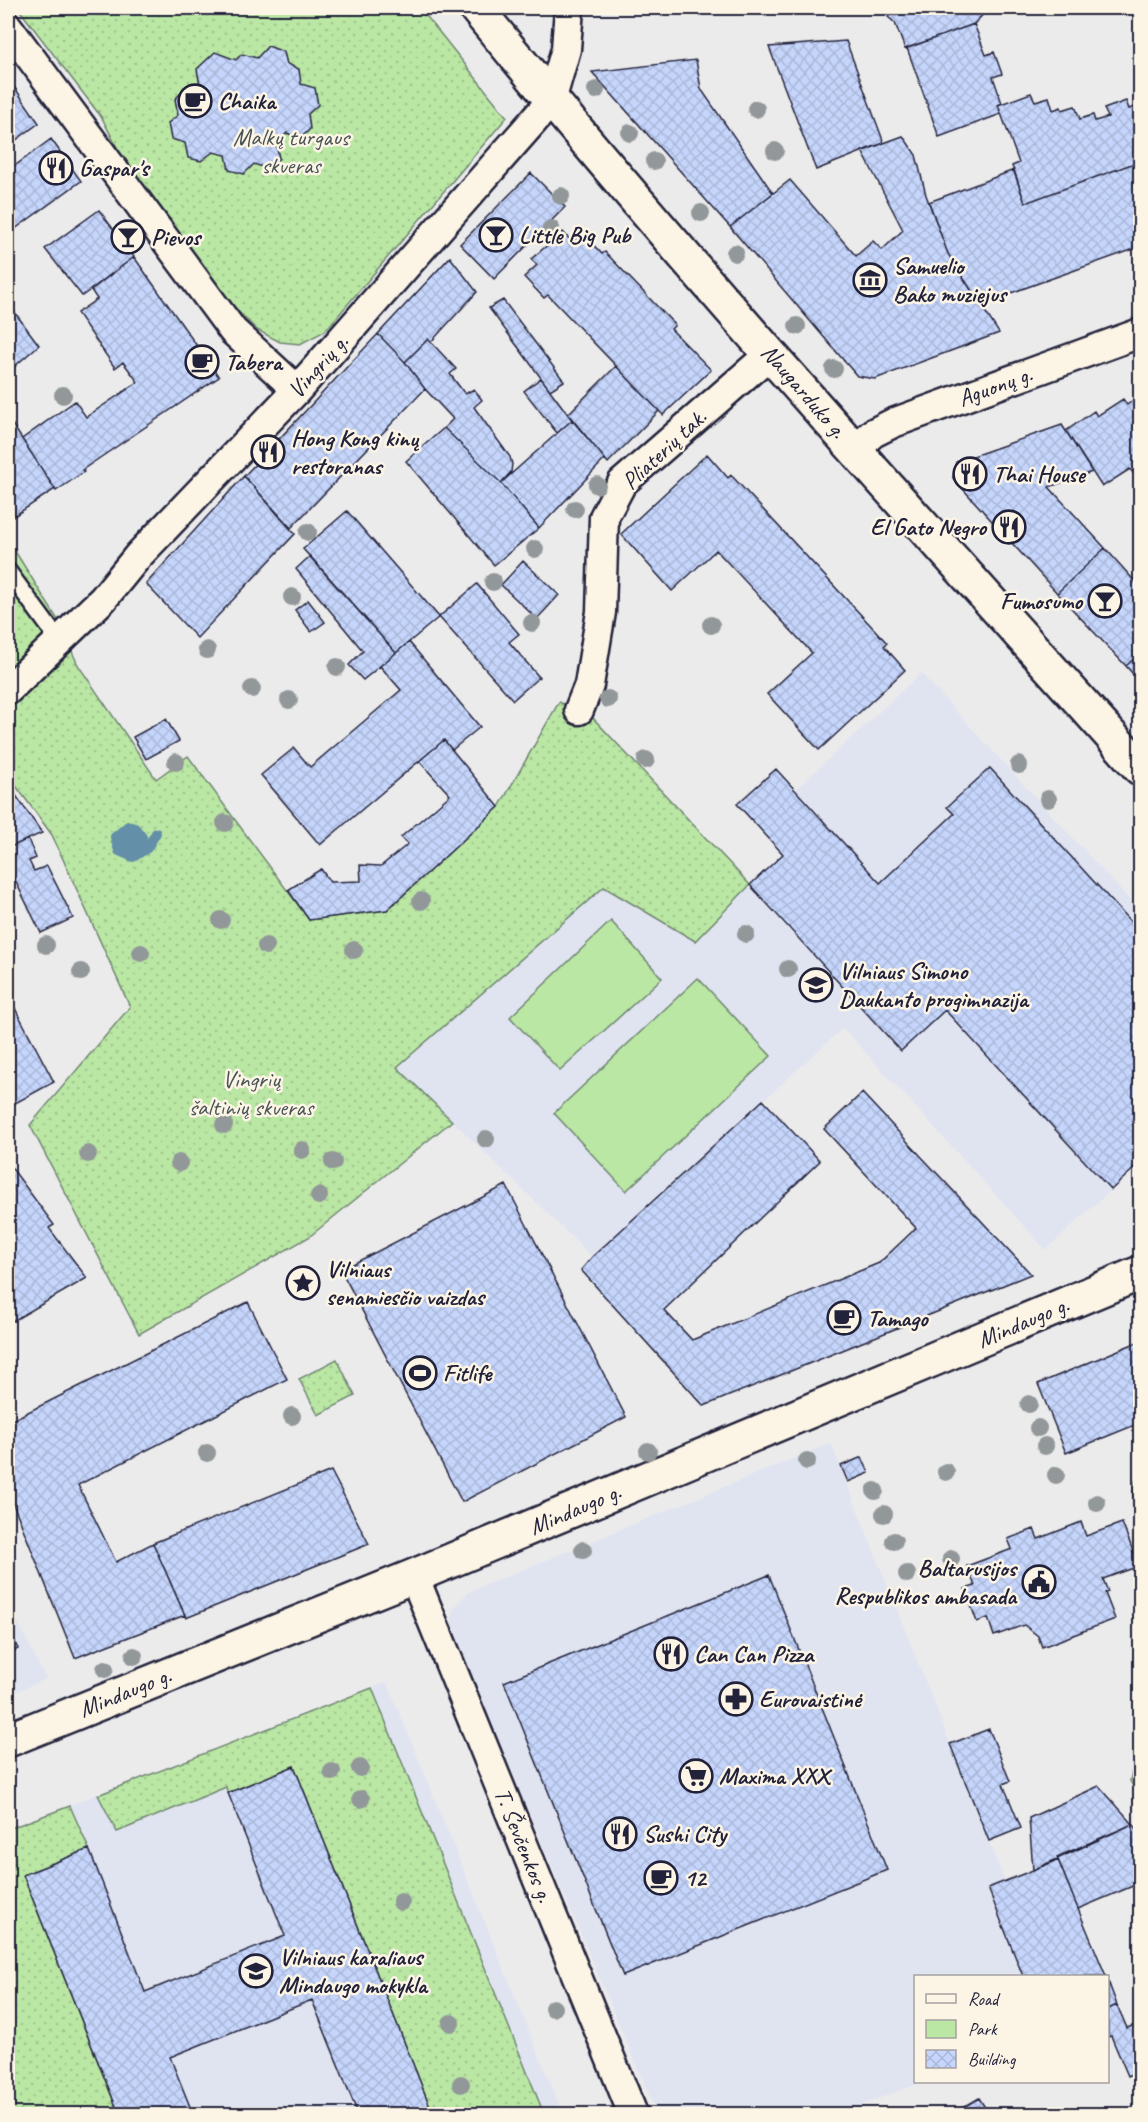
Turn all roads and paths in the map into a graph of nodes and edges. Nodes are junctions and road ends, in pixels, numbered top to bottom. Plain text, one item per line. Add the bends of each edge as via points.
1 (476, 8) edge
2 (568, 8) edge
3 (8, 27) edge
4 (551, 100) junction
5 (1140, 333) edge
6 (771, 353) junction
7 (297, 390) junction
8 (855, 449) junction
9 (8, 571) edge
10 (60, 642) junction
11 (8, 690) edge
12 (579, 710) dead end
13 (1140, 768) edge
14 (1140, 1273) edge
15 (414, 1576) junction
16 (8, 1740) edge
17 (633, 2115) edge

1 - 4 main road, Naugarduko g.
2 - 4 street, Vingrių g. via 566,49
3 - 7 street via 233,331
4 - 6 main road, Naugarduko g.
4 - 7 street, Vingrių g.
5 - 8 street, Aguonų g. via 893,423 873,433
6 - 8 main road, Naugarduko g.
6 - 12 street, Pliaterių tak. via 622,483 604,517 601,612 589,685
7 - 10 street, Vingrių g.
8 - 13 main road, Naugarduko g.
9 - 10 lane
10 - 11 street, Vingrių g.
14 - 15 main road, Mindaugo g.
15 - 16 main road, Mindaugo g.
15 - 17 street, T. Ševčenkos g.

